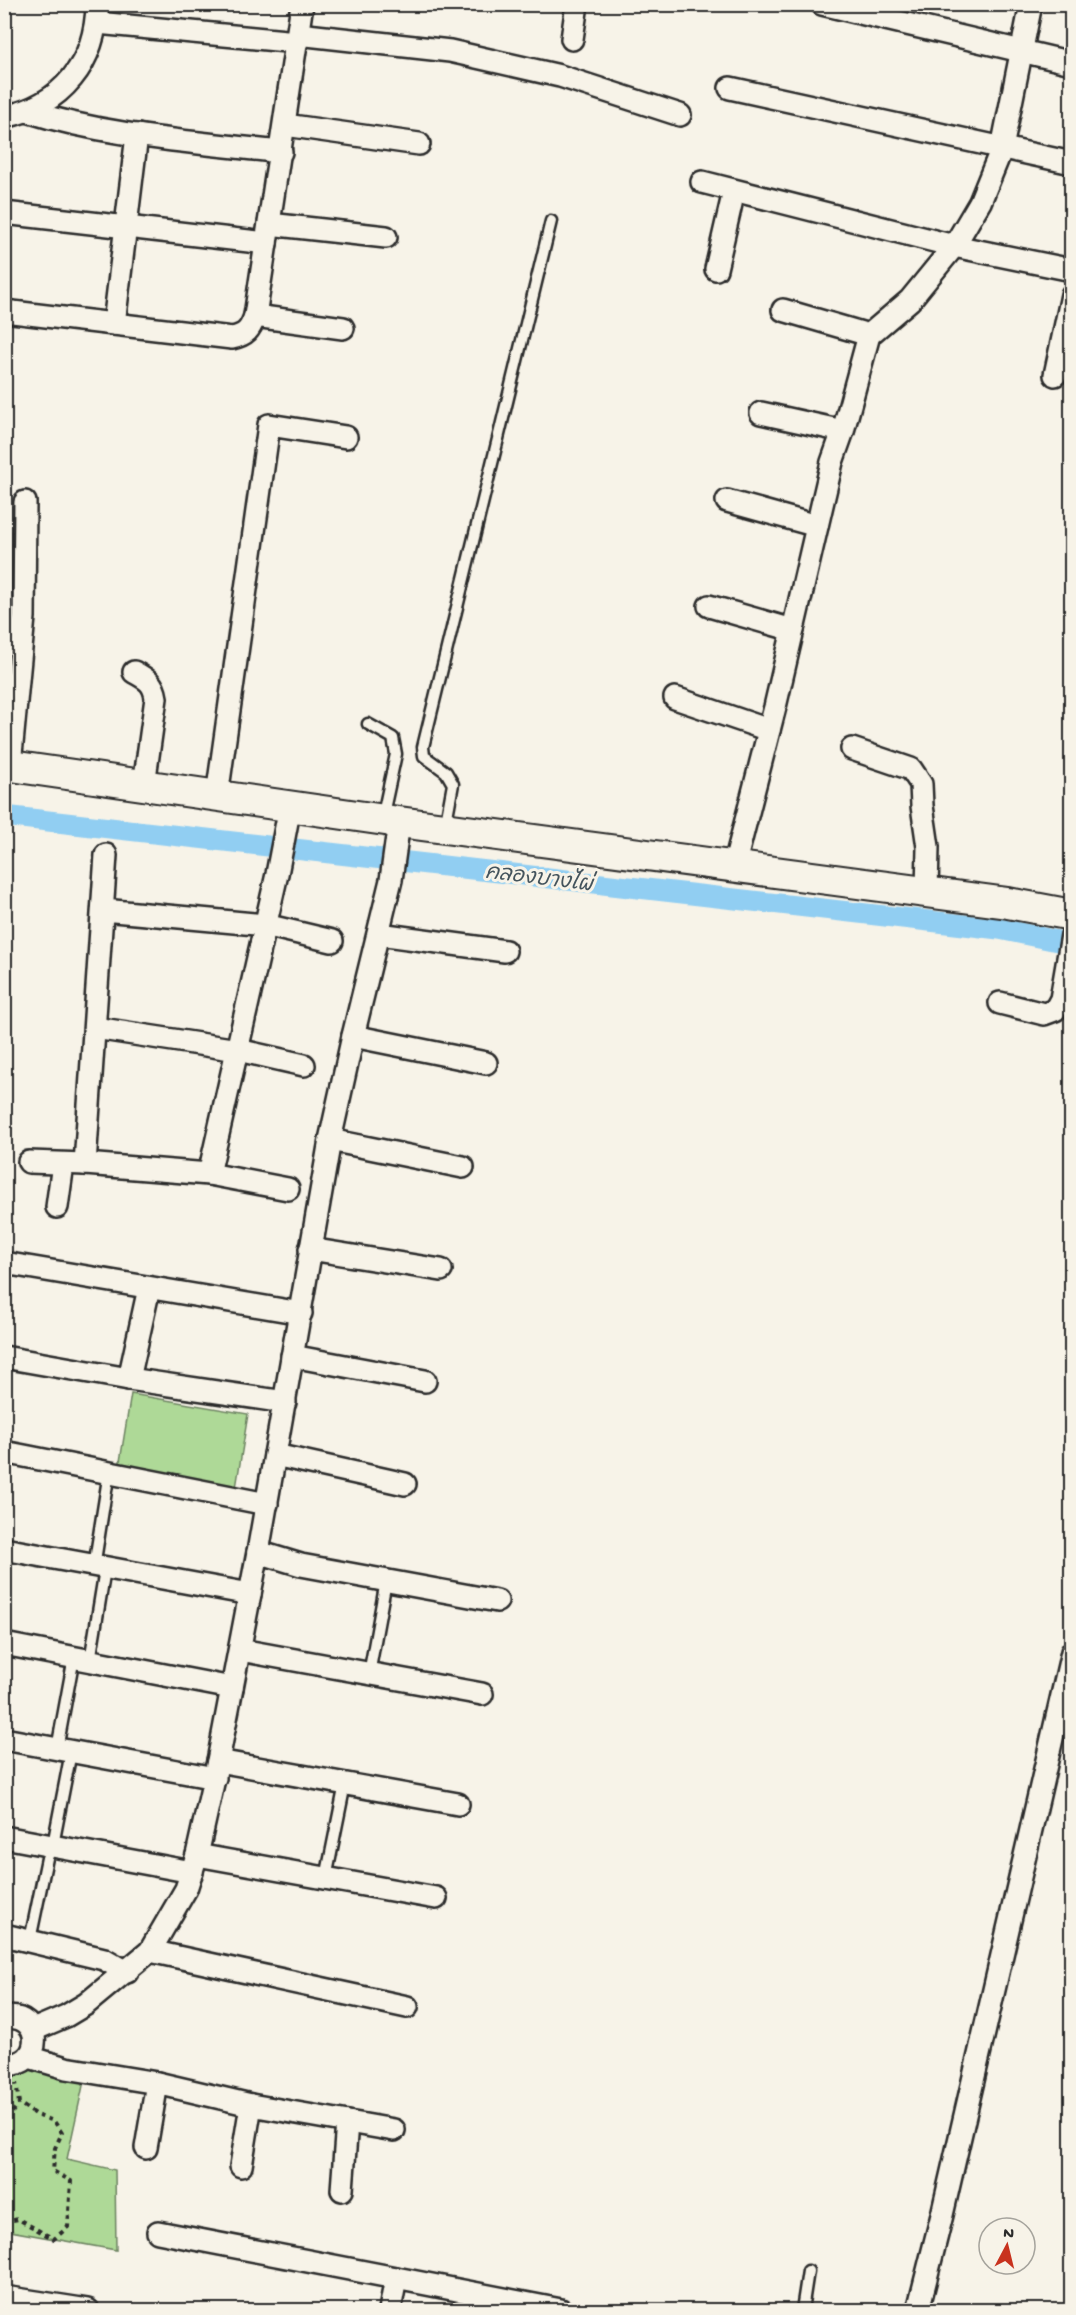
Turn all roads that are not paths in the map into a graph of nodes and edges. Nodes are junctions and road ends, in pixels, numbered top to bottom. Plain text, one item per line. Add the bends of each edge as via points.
1 (302, 4) edge
2 (577, 4) edge
3 (822, 4) edge
4 (1031, 4) edge
5 (97, 14) edge
6 (298, 38) junction
7 (572, 39) dead end
8 (1021, 52) junction
9 (1071, 63) edge
10 (730, 88) dead end
11 (27, 111) junction
12 (680, 115) dead end
13 (5, 120) edge
14 (285, 125) junction
15 (137, 135) junction
16 (419, 144) dead end
17 (1002, 148) junction
18 (281, 152) junction
19 (1071, 163) edge
20 (702, 183) dead end
21 (734, 191) junction
22 (4, 213) edge
23 (552, 221) dead end
24 (127, 227) junction
25 (268, 234) junction
26 (386, 237) dead end
27 (954, 246) junction
28 (716, 269) dead end
29 (1071, 270) edge
30 (1071, 295) edge
31 (783, 310) dead end
32 (4, 311) edge
33 (255, 316) junction
34 (114, 324) junction
35 (343, 328) dead end
36 (869, 335) junction
37 (1055, 375) dead end
38 (761, 412) dead end
39 (843, 431) junction
40 (346, 437) dead end
41 (727, 501) dead end
42 (25, 502) dead end
43 (817, 526) junction
44 (709, 606) dead end
45 (792, 630) junction
46 (134, 672) dead end
47 (675, 698) dead end
48 (368, 724) dead end
49 (769, 730) junction
50 (852, 749) dead end
51 (7, 765) edge
52 (144, 785) junction
53 (217, 795) junction
54 (288, 817) junction
55 (393, 826) junction
56 (445, 828) junction
57 (106, 855) dead end
58 (734, 867) junction
59 (927, 892) junction
60 (103, 910) junction
61 (1071, 915) edge
62 (265, 925) junction
63 (379, 934) junction
64 (1071, 935) edge
65 (332, 941) dead end
66 (505, 951) dead end
67 (1000, 1003) dead end
68 (95, 1028) junction
69 (353, 1036) junction
70 (238, 1050) junction
71 (486, 1063) dead end
72 (304, 1065) dead end
73 (330, 1140) junction
74 (29, 1162) dead end
75 (63, 1164) junction
76 (85, 1164) junction
77 (464, 1167) dead end
78 (209, 1174) junction
79 (288, 1189) dead end
80 (57, 1207) dead end
81 (310, 1249) junction
82 (4, 1263) edge
83 (441, 1270) dead end
84 (149, 1288) junction
85 (301, 1312) junction
86 (292, 1356) junction
87 (4, 1357) edge
88 (129, 1379) junction
89 (425, 1381) dead end
90 (285, 1402) junction
91 (4, 1452) edge
92 (275, 1455) junction
93 (109, 1472) junction
94 (405, 1484) dead end
95 (267, 1504) junction
96 (4, 1549) edge
97 (258, 1552) junction
98 (99, 1568) junction
99 (386, 1581) junction
100 (250, 1594) junction
101 (497, 1601) dead end
102 (4, 1644) edge
103 (240, 1650) junction
104 (1071, 1652) edge
105 (82, 1659) junction
106 (369, 1674) junction
107 (232, 1688) junction
108 (482, 1694) dead end
109 (4, 1739) edge
110 (64, 1750) junction
111 (217, 1770) junction
112 (345, 1784) junction
113 (458, 1804) dead end
114 (4, 1837) edge
115 (53, 1845) junction
116 (195, 1863) junction
117 (326, 1878) junction
118 (436, 1898) dead end
119 (4, 1935) edge
120 (30, 1940) junction
121 (150, 1951) junction
122 (128, 1972) junction
123 (407, 2007) dead end
124 (4, 2018) edge
125 (33, 2030) junction
126 (16, 2062) edge
127 (157, 2083) junction
128 (251, 2105) junction
129 (347, 2122) junction
130 (394, 2130) dead end
131 (146, 2148) dead end
132 (241, 2166) dead end
133 (342, 2190) dead end
134 (158, 2232) dead end
135 (808, 2271) dead end
136 (396, 2278) junction
137 (4, 2297) edge
138 (56, 2308) edge
139 (88, 2310) edge
140 (390, 2310) edge
141 (561, 2310) edge
142 (802, 2310) edge
143 (918, 2310) edge

1 - 6 street
2 - 7 street
3 - 8 street
4 - 8 street
5 - 6 street
5 - 11 street via 91,46 81,67 48,100
6 - 12 street via 450,51 560,76
6 - 14 street
8 - 9 street
8 - 17 street
10 - 17 street
11 - 13 street
11 - 15 street via 63,122
14 - 16 street
14 - 18 street
15 - 18 street
15 - 24 street
17 - 19 street
17 - 27 street via 980,202
18 - 25 street
20 - 21 street
21 - 27 street
21 - 28 street
22 - 24 street
23 - 56 lane via 423,747 424,756 446,772 453,784
24 - 25 street
24 - 34 street
25 - 26 street
25 - 33 street
27 - 29 street
27 - 36 street via 910,300
30 - 37 street
31 - 36 street
32 - 34 street
33 - 34 street via 251,329 232,338
33 - 35 street
36 - 39 street
38 - 39 street
39 - 43 street
40 - 53 street via 269,425
41 - 43 street
42 - 51 street via 24,617
43 - 45 street
44 - 45 street
45 - 49 street
46 - 52 street via 150,681 156,698
47 - 49 street
48 - 55 lane via 393,738
49 - 58 street
50 - 59 street via 911,769 921,784 928,847
51 - 52 street
52 - 53 street
53 - 54 street
54 - 55 street
54 - 62 street
55 - 56 street
55 - 63 street via 392,872
56 - 58 street
57 - 60 street
58 - 59 street
59 - 61 street
60 - 62 street
60 - 68 street
62 - 65 street
62 - 70 street
63 - 66 street
63 - 69 street
64 - 67 street via 1061,999 1055,1010 1044,1014
68 - 70 street
68 - 76 street
69 - 71 street
69 - 73 street
70 - 72 street
70 - 78 street
73 - 77 street
73 - 81 street
74 - 75 street
75 - 76 street
75 - 80 street
76 - 78 street
78 - 79 street
81 - 83 street
81 - 85 street
82 - 84 street
84 - 85 street
84 - 88 street
85 - 86 street
86 - 89 street
86 - 90 street
87 - 88 street
88 - 90 street
90 - 92 street
91 - 93 street
92 - 94 street
92 - 95 street
93 - 95 street
93 - 98 lane
95 - 97 street
96 - 98 street
97 - 99 street
97 - 100 street
98 - 100 street
98 - 105 lane
99 - 101 street
99 - 106 lane
100 - 103 street
102 - 105 street
103 - 106 street
103 - 107 street
104 - 143 street
105 - 107 street
105 - 110 lane
106 - 108 street
107 - 111 street
109 - 110 street
110 - 111 street
110 - 115 lane
111 - 112 street
111 - 116 street
112 - 113 street
112 - 117 lane
114 - 115 street
115 - 116 street
115 - 120 lane
116 - 117 street
116 - 121 street via 186,1889
117 - 118 street
119 - 120 street
120 - 122 street via 104,1959
121 - 122 street
121 - 123 street
122 - 125 street via 86,2004
124 - 125 street via 17,2017
125 - 126 street via 34,2049
126 - 127 street
127 - 128 street
127 - 131 street
128 - 129 street
128 - 132 street
129 - 130 street
129 - 133 street
134 - 136 street
135 - 142 lane
136 - 140 street
136 - 141 street
137 - 138 street
138 - 139 street

